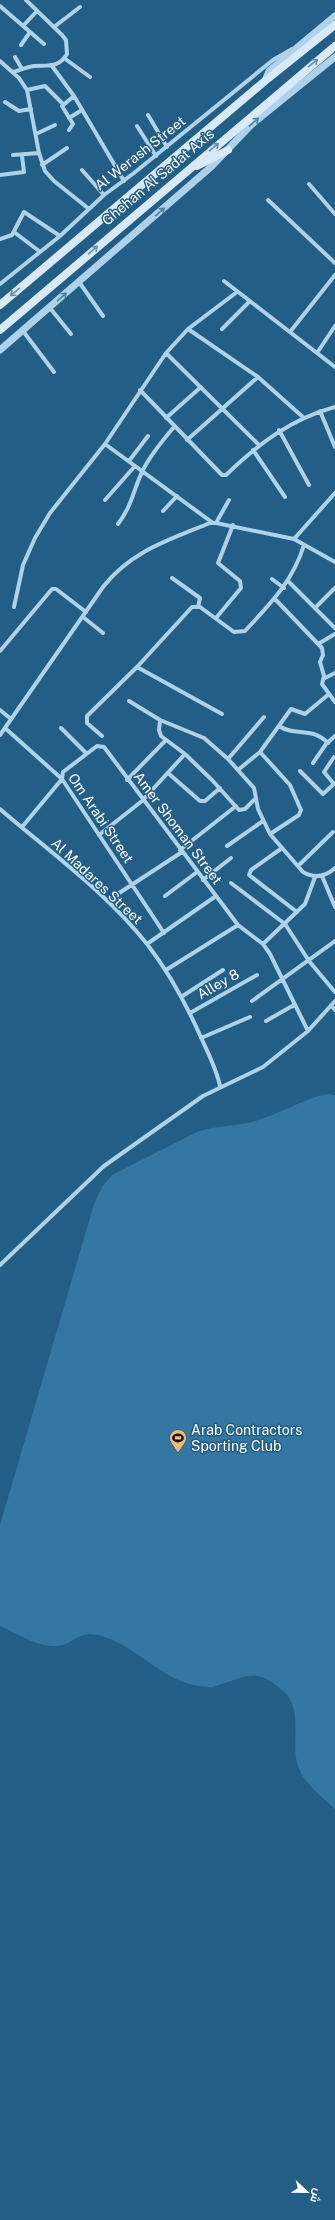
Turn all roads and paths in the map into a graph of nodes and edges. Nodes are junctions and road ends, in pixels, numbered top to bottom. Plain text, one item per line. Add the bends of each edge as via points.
1 (26, 0) edge
2 (0, 6) edge
3 (80, 7) dead end
4 (38, 11) junction
5 (335, 16) edge
6 (335, 25) edge
7 (22, 26) junction
8 (54, 27) junction
9 (30, 32) junction
10 (21, 44) dead end
11 (44, 44) dead end
12 (335, 46) edge
13 (298, 47) junction
14 (15, 57) dead end
15 (335, 57) edge
16 (64, 58) junction
17 (0, 61) edge
18 (52, 66) junction
19 (22, 70) junction
20 (13, 72) junction
21 (90, 77) dead end
22 (265, 81) junction
23 (27, 90) junction
24 (74, 96) junction
25 (5, 102) dead end
26 (63, 104) junction
27 (31, 109) junction
28 (82, 110) junction
29 (148, 115) dead end
30 (69, 118) junction
31 (55, 125) dead end
32 (137, 126) dead end
33 (69, 130) dead end
34 (36, 134) junction
35 (167, 147) junction
36 (67, 148) dead end
37 (228, 150) junction
38 (39, 153) junction
39 (13, 155) dead end
40 (22, 156) junction
41 (156, 156) junction
42 (42, 165) junction
43 (82, 170) dead end
44 (183, 173) junction
45 (0, 175) edge
46 (124, 180) junction
47 (309, 184) dead end
48 (104, 195) junction
49 (268, 200) dead end
50 (89, 209) junction
51 (335, 214) edge
52 (14, 232) junction
53 (60, 236) junction
54 (0, 239) edge
55 (39, 251) junction
56 (335, 263) edge
57 (335, 275) edge
58 (224, 281) dead end
59 (79, 282) junction
60 (0, 284) edge
61 (237, 292) junction
62 (249, 302) junction
63 (0, 305) edge
64 (50, 308) junction
65 (102, 316) dead end
66 (335, 326) edge
67 (222, 328) dead end
68 (188, 329) junction
69 (0, 330) edge
70 (23, 331) junction
71 (290, 332) junction
72 (71, 334) dead end
73 (0, 350) edge
74 (166, 353) junction
75 (317, 353) junction
76 (335, 367) edge
77 (54, 372) dead end
78 (258, 377) junction
79 (202, 387) junction
80 (140, 390) junction
81 (335, 407) edge
82 (223, 409) junction
83 (320, 411) junction
84 (166, 418) junction
85 (304, 418) junction
86 (174, 427) junction
87 (279, 430) junction
88 (148, 436) dead end
89 (187, 440) junction
90 (105, 444) junction
91 (259, 445) junction
92 (335, 447) edge
93 (253, 450) junction
94 (129, 461) junction
95 (135, 466) junction
96 (142, 471) junction
97 (310, 485) dead end
98 (176, 496) junction
99 (285, 496) dead end
100 (334, 497) edge
101 (105, 500) dead end
102 (229, 500) dead end
103 (164, 511) dead end
104 (215, 523) junction
105 (118, 524) dead end
106 (233, 525) junction
107 (294, 539) junction
108 (304, 545) junction
109 (335, 562) edge
110 (172, 578) dead end
111 (272, 579) dead end
112 (288, 582) junction
113 (284, 588) junction
114 (335, 588) edge
115 (275, 599) junction
116 (14, 607) dead end
117 (198, 607) junction
118 (315, 608) junction
119 (86, 612) junction
120 (82, 618) junction
121 (216, 618) junction
122 (335, 628) edge
123 (103, 633) dead end
124 (335, 634) edge
125 (318, 644) junction
126 (0, 651) edge
127 (138, 667) junction
128 (335, 673) edge
129 (323, 679) junction
130 (329, 694) junction
131 (129, 701) dead end
132 (335, 702) edge
133 (0, 710) edge
134 (222, 714) dead end
135 (264, 717) dead end
136 (11, 719) junction
137 (160, 720) junction
138 (279, 726) junction
139 (5, 728) junction
140 (61, 728) dead end
141 (0, 734) edge
142 (102, 736) dead end
143 (335, 736) edge
144 (165, 741) junction
145 (328, 742) junction
146 (260, 752) junction
147 (86, 753) junction
148 (185, 754) junction
149 (334, 757) edge
150 (228, 759) junction
151 (313, 763) dead end
152 (238, 770) junction
153 (300, 771) dead end
154 (168, 773) junction
155 (62, 778) junction
156 (127, 780) junction
157 (335, 784) edge
158 (220, 788) junction
159 (256, 798) junction
160 (142, 801) junction
161 (236, 806) junction
162 (0, 809) edge
163 (263, 821) junction
164 (22, 827) junction
165 (333, 832) dead end
166 (270, 834) junction
167 (99, 835) junction
168 (227, 846) dead end
169 (282, 848) junction
170 (181, 851) junction
171 (231, 858) dead end
172 (298, 866) junction
173 (335, 868) edge
174 (197, 872) junction
175 (322, 876) junction
176 (315, 877) junction
177 (203, 880) junction
178 (231, 883) dead end
179 (132, 885) junction
180 (165, 896) dead end
181 (216, 896) junction
182 (107, 901) junction
183 (335, 907) edge
184 (297, 912) junction
185 (285, 924) junction
186 (238, 925) junction
187 (164, 933) junction
188 (335, 941) edge
189 (147, 944) junction
190 (263, 944) junction
191 (310, 961) junction
192 (166, 970) junction
193 (223, 970) dead end
194 (257, 975) dead end
195 (282, 981) junction
196 (335, 992) edge
197 (181, 997) junction
198 (252, 1001) dead end
199 (335, 1001) edge
200 (294, 1005) junction
201 (331, 1005) junction
202 (335, 1010) edge
203 (190, 1013) junction
204 (250, 1017) dead end
205 (266, 1022) dead end
206 (308, 1032) junction
207 (201, 1038) junction
208 (220, 1086) junction
209 (0, 1264) edge

1 - 4 street
2 - 7 street
3 - 8 street
4 - 7 street
4 - 8 street
5 - 13 street
6 - 22 main road, Ghehan Al Sadat Axis
7 - 9 street
8 - 16 street via 66,40
9 - 10 street
9 - 11 street
44 -> 12 main road, Ghehan Al Sadat Axis
13 - 22 street via 269,71
13 - 35 street, Al Werash Street via 273,60
14 - 19 street
37 -> 15 street via 250,125
16 - 18 street
16 - 21 street
17 - 20 street
18 - 19 street via 33,66
18 - 24 street
19 - 20 street
20 - 23 street
22 -> 63 main road, Ghehan Al Sadat Axis
23 - 26 street via 44,86
23 - 27 street
24 - 26 street
24 - 28 street
25 - 27 street via 19,111
26 - 30 street via 62,108
27 - 34 street
28 - 30 street
28 - 46 street
29 - 35 street
30 - 33 street via 73,124
31 - 34 street
32 - 41 street
34 - 38 street
35 - 41 street, Al Werash Street
36 - 42 street
37 - 44 main road
59 -> 37 street
38 - 40 street
38 - 42 street
39 - 40 street
40 - 45 street via 23,173
41 - 46 street, Al Werash Street
42 - 50 street via 54,181
43 - 48 street
69 -> 44 main road, Ghehan Al Sadat Axis
46 - 48 street, Al Werash Street
47 - 51 street
48 - 50 street, Al Werash Street
49 - 56 street
50 - 53 street, Al Werash Street
52 - 53 street via 23,213 26,212
52 - 54 street
52 - 55 street
53 - 55 street, Al Werash Street
55 - 60 street, Al Werash Street
57 - 71 street
58 - 61 street
64 -> 59 street
59 - 65 street
61 - 62 street
61 - 68 street
62 - 67 street
62 - 71 street
64 - 70 street
64 - 72 street
66 - 75 street
68 - 74 street
68 - 78 street
70 - 73 street
70 - 77 street
71 - 75 street
74 - 79 street
74 - 80 street
75 - 76 street
78 - 82 street
78 - 85 street
79 - 82 street
79 - 84 street
80 - 84 street
80 - 90 street
81 - 83 street
82 - 89 street
82 - 91 street
83 - 85 street
83 - 92 street
84 - 86 street
85 - 87 street
86 - 89 street
86 - 96 street via 162,440
87 - 91 street
87 - 97 street
88 - 94 street
89 - 93 street via 222,475 226,475
90 - 94 street
90 - 116 street via 50,513 35,538 23,565
91 - 93 street
93 - 99 street
94 - 95 street
95 - 96 street
95 - 101 street
96 - 98 street
96 - 105 street via 131,503
98 - 103 street
98 - 104 street
100 - 107 street
102 - 104 street
104 - 106 street
104 - 119 street via 154,546 131,559 111,576
106 - 107 street
106 - 121 street via 218,564 240,582 242,588
107 - 108 street
108 - 109 street
108 - 112 street
110 - 117 street via 200,598
111 - 113 street
112 - 113 street
112 - 118 street
113 - 115 street
114 - 118 street
115 - 121 street via 245,631 240,633 234,632
115 - 125 street
117 - 121 street
117 - 127 street via 192,608
118 - 122 street
119 - 120 street
119 - 126 street via 56,589 49,590
120 - 123 street
120 - 136 street
124 - 125 street
125 - 129 street via 323,651 320,662 324,672
127 - 134 street
127 - 142 street via 87,716 87,723
128 - 129 street
129 - 130 street via 322,684
130 - 132 street
130 - 138 street via 305,714 291,709
131 - 137 street
133 - 136 street
135 - 150 street
136 - 139 street
137 - 144 street via 159,730
137 - 150 street via 204,738
138 - 145 street via 287,730 314,733
138 - 146 street
139 - 141 street
139 - 155 street, Om Arabi Street
140 - 147 street
143 - 145 street
144 - 148 street
144 - 156 street
145 - 151 street
146 - 152 street
146 - 166 street via 290,785 301,810 299,815
147 - 155 street via 63,772
147 - 156 street, Amer Shoman Street via 100,745
148 - 154 street
148 - 158 street
149 - 157 street via 324,772
150 - 152 street
152 - 159 street via 254,788
153 - 157 street via 323,794
154 - 158 street via 200,801 205,801
154 - 160 street
155 - 164 street
155 - 167 street, Om Arabi Street
156 - 160 street, Amer Shoman Street
158 - 161 street
159 - 161 street via 242,811
159 - 163 street
160 - 167 street
160 - 170 street, Amer Shoman Street
161 - 170 street
162 - 164 street, Al Madares Street
163 - 166 street
163 - 168 street
164 - 182 street, Al Madares Street
165 - 172 street
166 - 169 street
167 - 179 street, Om Arabi Street
169 - 172 street
169 - 184 street via 251,870 249,875
170 - 174 street, Amer Shoman Street
170 - 179 street
171 - 177 street
172 - 176 street
173 - 175 street
174 - 177 street, Amer Shoman Street
174 - 180 street
175 - 176 street
175 - 183 street
176 - 184 street via 308,897
177 - 181 street, Amer Shoman Street
178 - 185 street
179 - 182 street
179 - 187 street, Om Arabi Street
181 - 186 street, Amer Shoman Street
181 - 187 street
182 - 189 street, Al Madares Street
184 - 185 street
185 - 190 street
185 - 191 street
186 - 190 street, Amer Shoman Street
186 - 192 street
187 - 189 street
188 - 191 street
189 - 192 street, Al Madares Street
190 - 195 street
191 - 195 street
191 - 196 street
192 - 197 street, Al Madares Street
193 - 197 street
194 - 203 street, Alley 8
195 - 198 street
195 - 200 street
197 - 203 street, Al Madares Street
199 - 201 street
200 - 205 street
200 - 206 street
201 - 202 street
201 - 206 street
203 - 207 street, Al Madares Street
204 - 207 street
206 - 208 street via 263,1066
207 - 208 street, Al Madares Street via 215,1067
208 - 209 street via 104,1166

